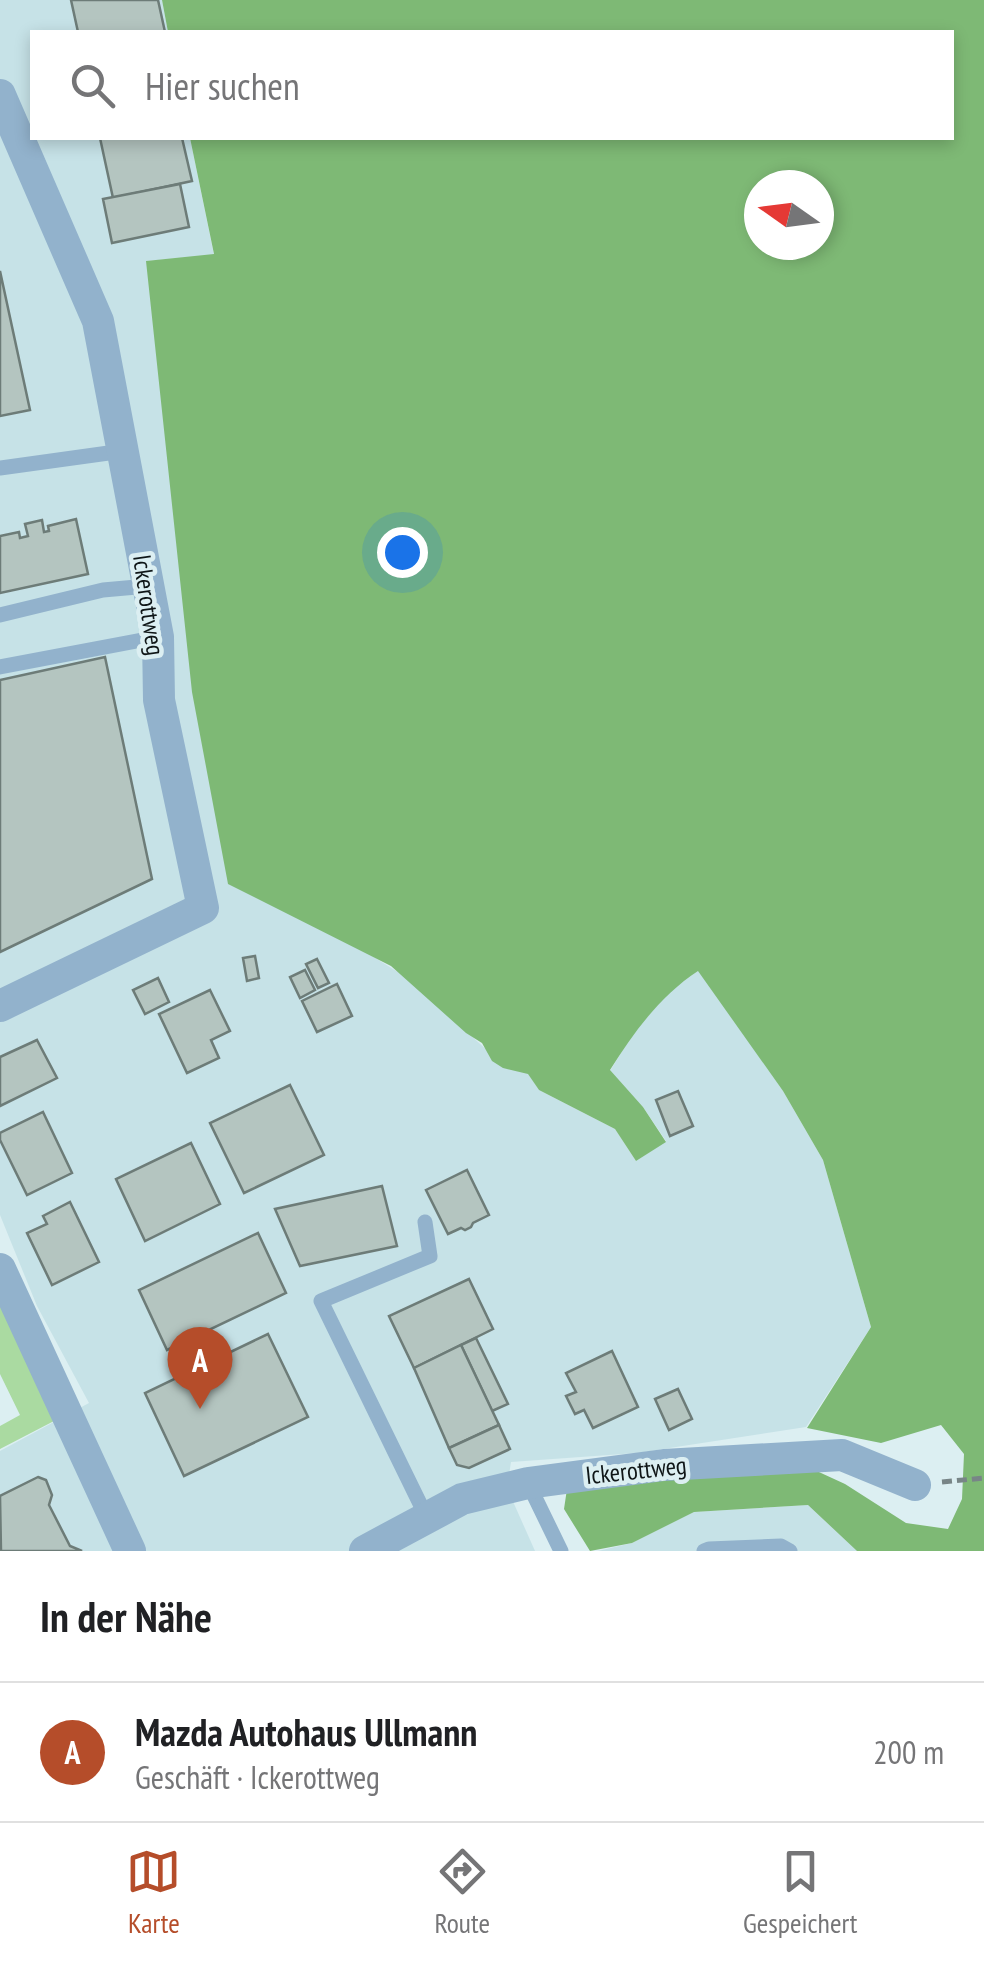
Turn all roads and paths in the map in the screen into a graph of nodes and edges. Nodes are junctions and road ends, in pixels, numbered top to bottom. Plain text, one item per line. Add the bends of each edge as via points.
1 (0, 95) edge
2 (122, 451) junction
3 (0, 468) edge
4 (148, 586) junction
5 (0, 615) edge
6 (158, 637) junction
7 (0, 667) edge
8 (0, 1006) edge
9 (426, 1222) dead end
10 (0, 1270) edge
11 (984, 1478) edge
12 (528, 1484) junction
13 (915, 1485) joint
14 (427, 1518) junction
15 (130, 1551) edge
16 (365, 1551) edge
17 (562, 1551) edge
18 (704, 1551) edge
19 (790, 1551) edge

1 - 2 street, Ickerottweg via 98,320
2 - 3 lane
2 - 4 street, Ickerottweg
4 - 5 lane
4 - 6 street, Ickerottweg
6 - 7 lane
6 - 8 street, Ickerottweg via 159,700 203,908
9 - 14 lane via 430,1256 321,1301
10 - 15 street
11 - 13 path
12 - 13 street, Ickerottweg via 664,1465 842,1454
12 - 14 street, Ickerottweg via 462,1500
12 - 17 lane
14 - 16 street, Ickerottweg
18 - 19 lane

